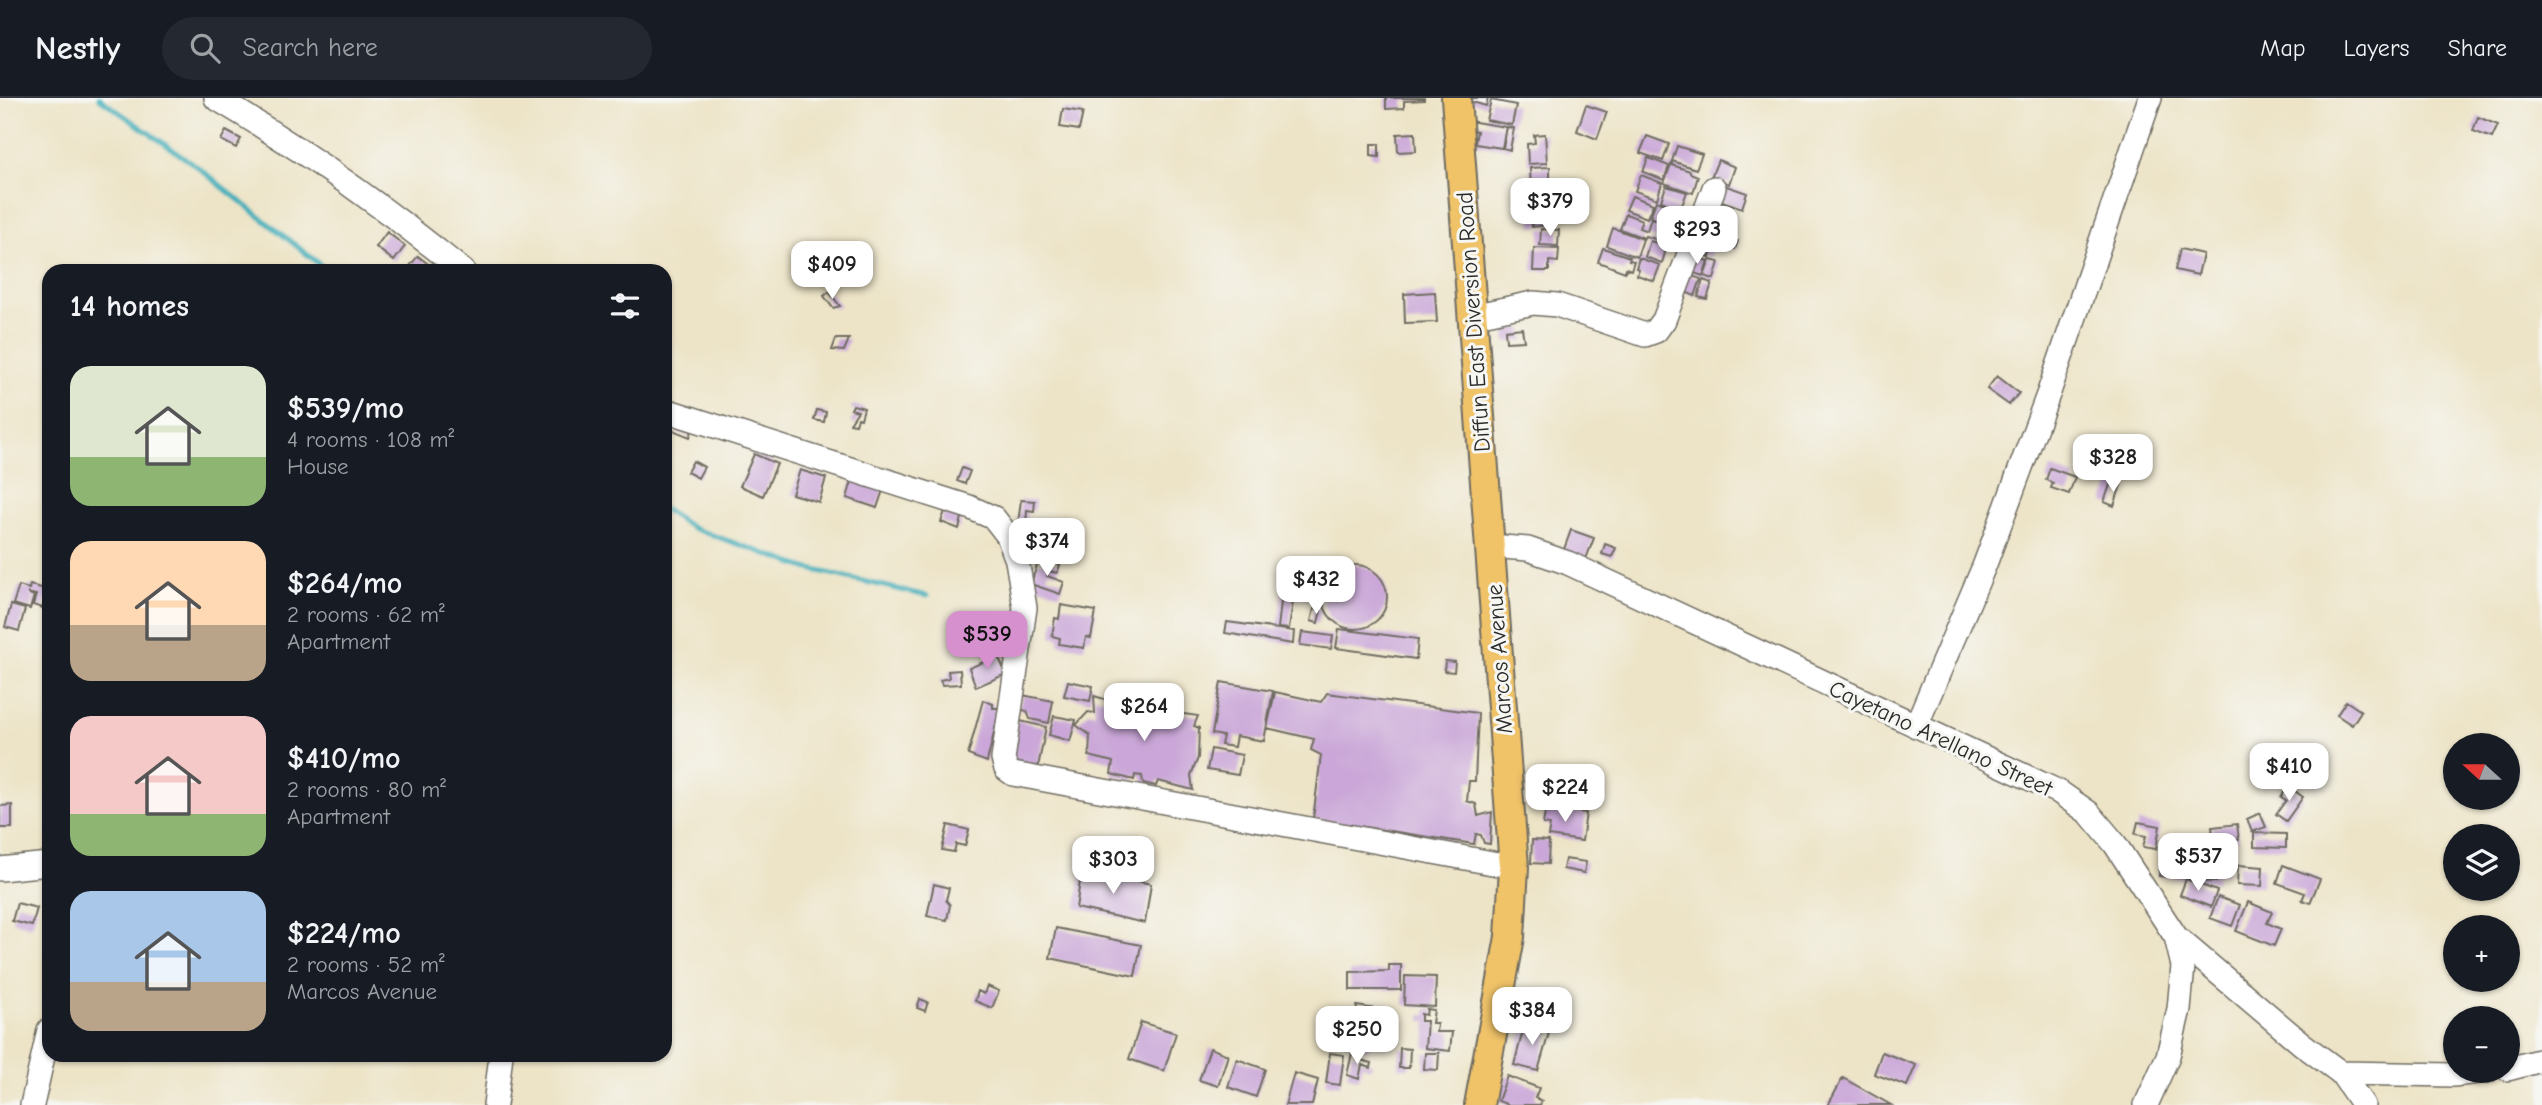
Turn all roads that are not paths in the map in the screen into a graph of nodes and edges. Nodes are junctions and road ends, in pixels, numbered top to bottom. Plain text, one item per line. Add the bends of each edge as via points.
1 (216, 98) edge
2 (1456, 98) edge
3 (2150, 98) edge
4 (1714, 188) dead end
5 (455, 264) edge
6 (1472, 316) junction
7 (672, 412) edge
8 (1490, 546) junction
9 (1916, 726) junction
10 (42, 865) edge
11 (1514, 867) junction
12 (0, 869) edge
13 (2176, 937) junction
14 (2542, 1060) edge
15 (42, 1061) edge
16 (500, 1062) edge
17 (2520, 1066) edge
18 (2341, 1073) junction
19 (2443, 1075) edge
20 (32, 1105) edge
21 (495, 1105) edge
22 (1479, 1105) edge
23 (2146, 1105) edge
24 (2363, 1105) edge

1 - 5 street via 409,226
2 - 6 main road, Diffun East Diversion Road
3 - 9 street via 2004,515
4 - 6 street via 1656,331 1645,335 1630,332 1557,305 1533,303
6 - 8 main road, Diffun East Diversion Road
7 - 11 street via 993,518 1009,536 1025,608 1003,759 1013,774
8 - 9 street, Cayetano Arellano Street via 1528,549 1568,563
8 - 11 main road, Marcos Avenue
9 - 13 street, Cayetano Arellano Street via 2059,792 2089,813
10 - 12 street
11 - 22 main road, Marcos Avenue via 1510,937
13 - 18 street
13 - 23 street, Cayetano Arellano Street via 2183,966 2179,1009 2168,1056
14 - 17 street
15 - 20 street
16 - 21 street
18 - 19 street
18 - 24 street

